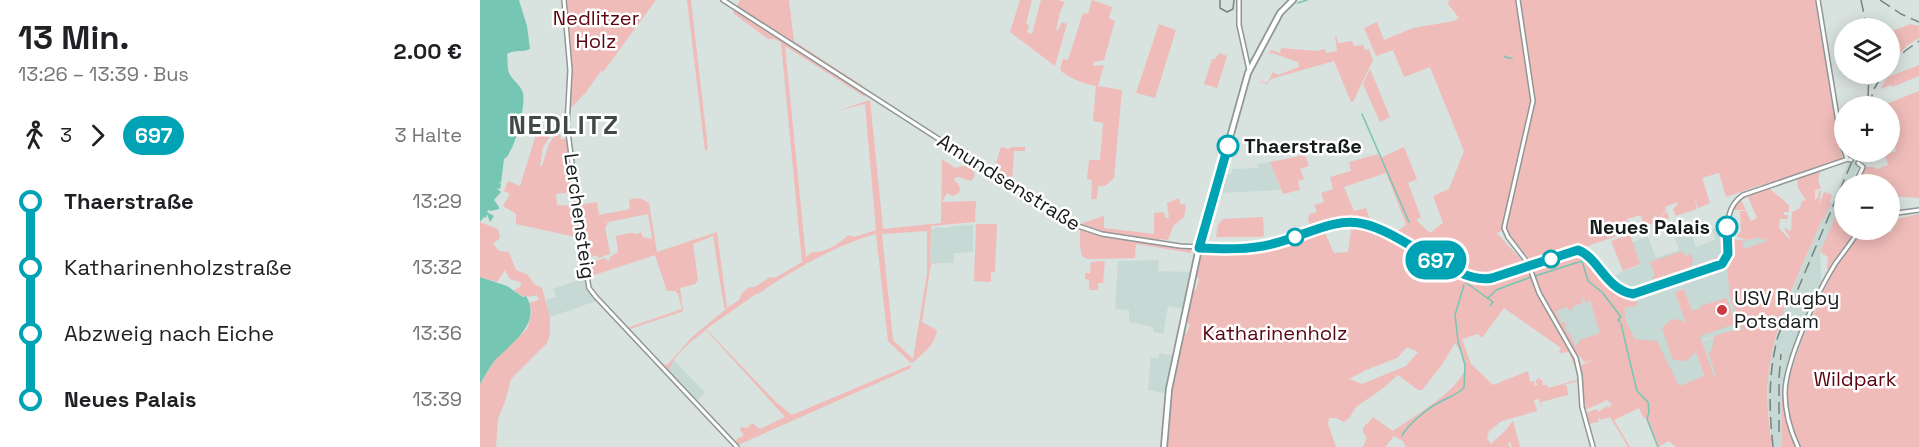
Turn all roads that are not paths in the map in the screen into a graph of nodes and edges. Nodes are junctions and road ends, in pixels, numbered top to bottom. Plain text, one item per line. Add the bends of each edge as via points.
1 (564, 0) edge
2 (723, 0) edge
3 (1239, 0) edge
4 (1293, 0) edge
5 (1518, 0) edge
6 (1818, 0) edge
7 (1249, 70) junction
8 (1858, 163) dead end
9 (1860, 174) edge
10 (1919, 210) edge
11 (1900, 213) edge
12 (1852, 240) edge
13 (1199, 248) junction
14 (1529, 266) junction
15 (737, 447) edge
16 (1164, 447) edge
17 (1593, 447) edge
18 (1798, 447) edge

1 - 15 street, Lerchensteig via 570,70 567,119 590,288
2 - 13 street, Amundsenstraße via 1069,223 1102,234
3 - 7 street via 1239,22
4 - 7 main road via 1285,6
5 - 14 street via 1533,101 1504,228
6 - 14 street, Amundsenstraße via 1840,134 1849,160 1743,195 1728,214 1728,254 1724,262 1644,291 1633,294 1621,290 1578,250
7 - 13 main road
8 - 9 street via 1863,167
10 - 11 street
12 - 18 street via 1825,282 1786,382 1785,402
13 - 14 street, Amundsenstraße via 1261,247 1330,226 1358,222 1472,278 1490,279
13 - 16 main road via 1169,389
14 - 17 street via 1539,293 1576,358 1582,407

